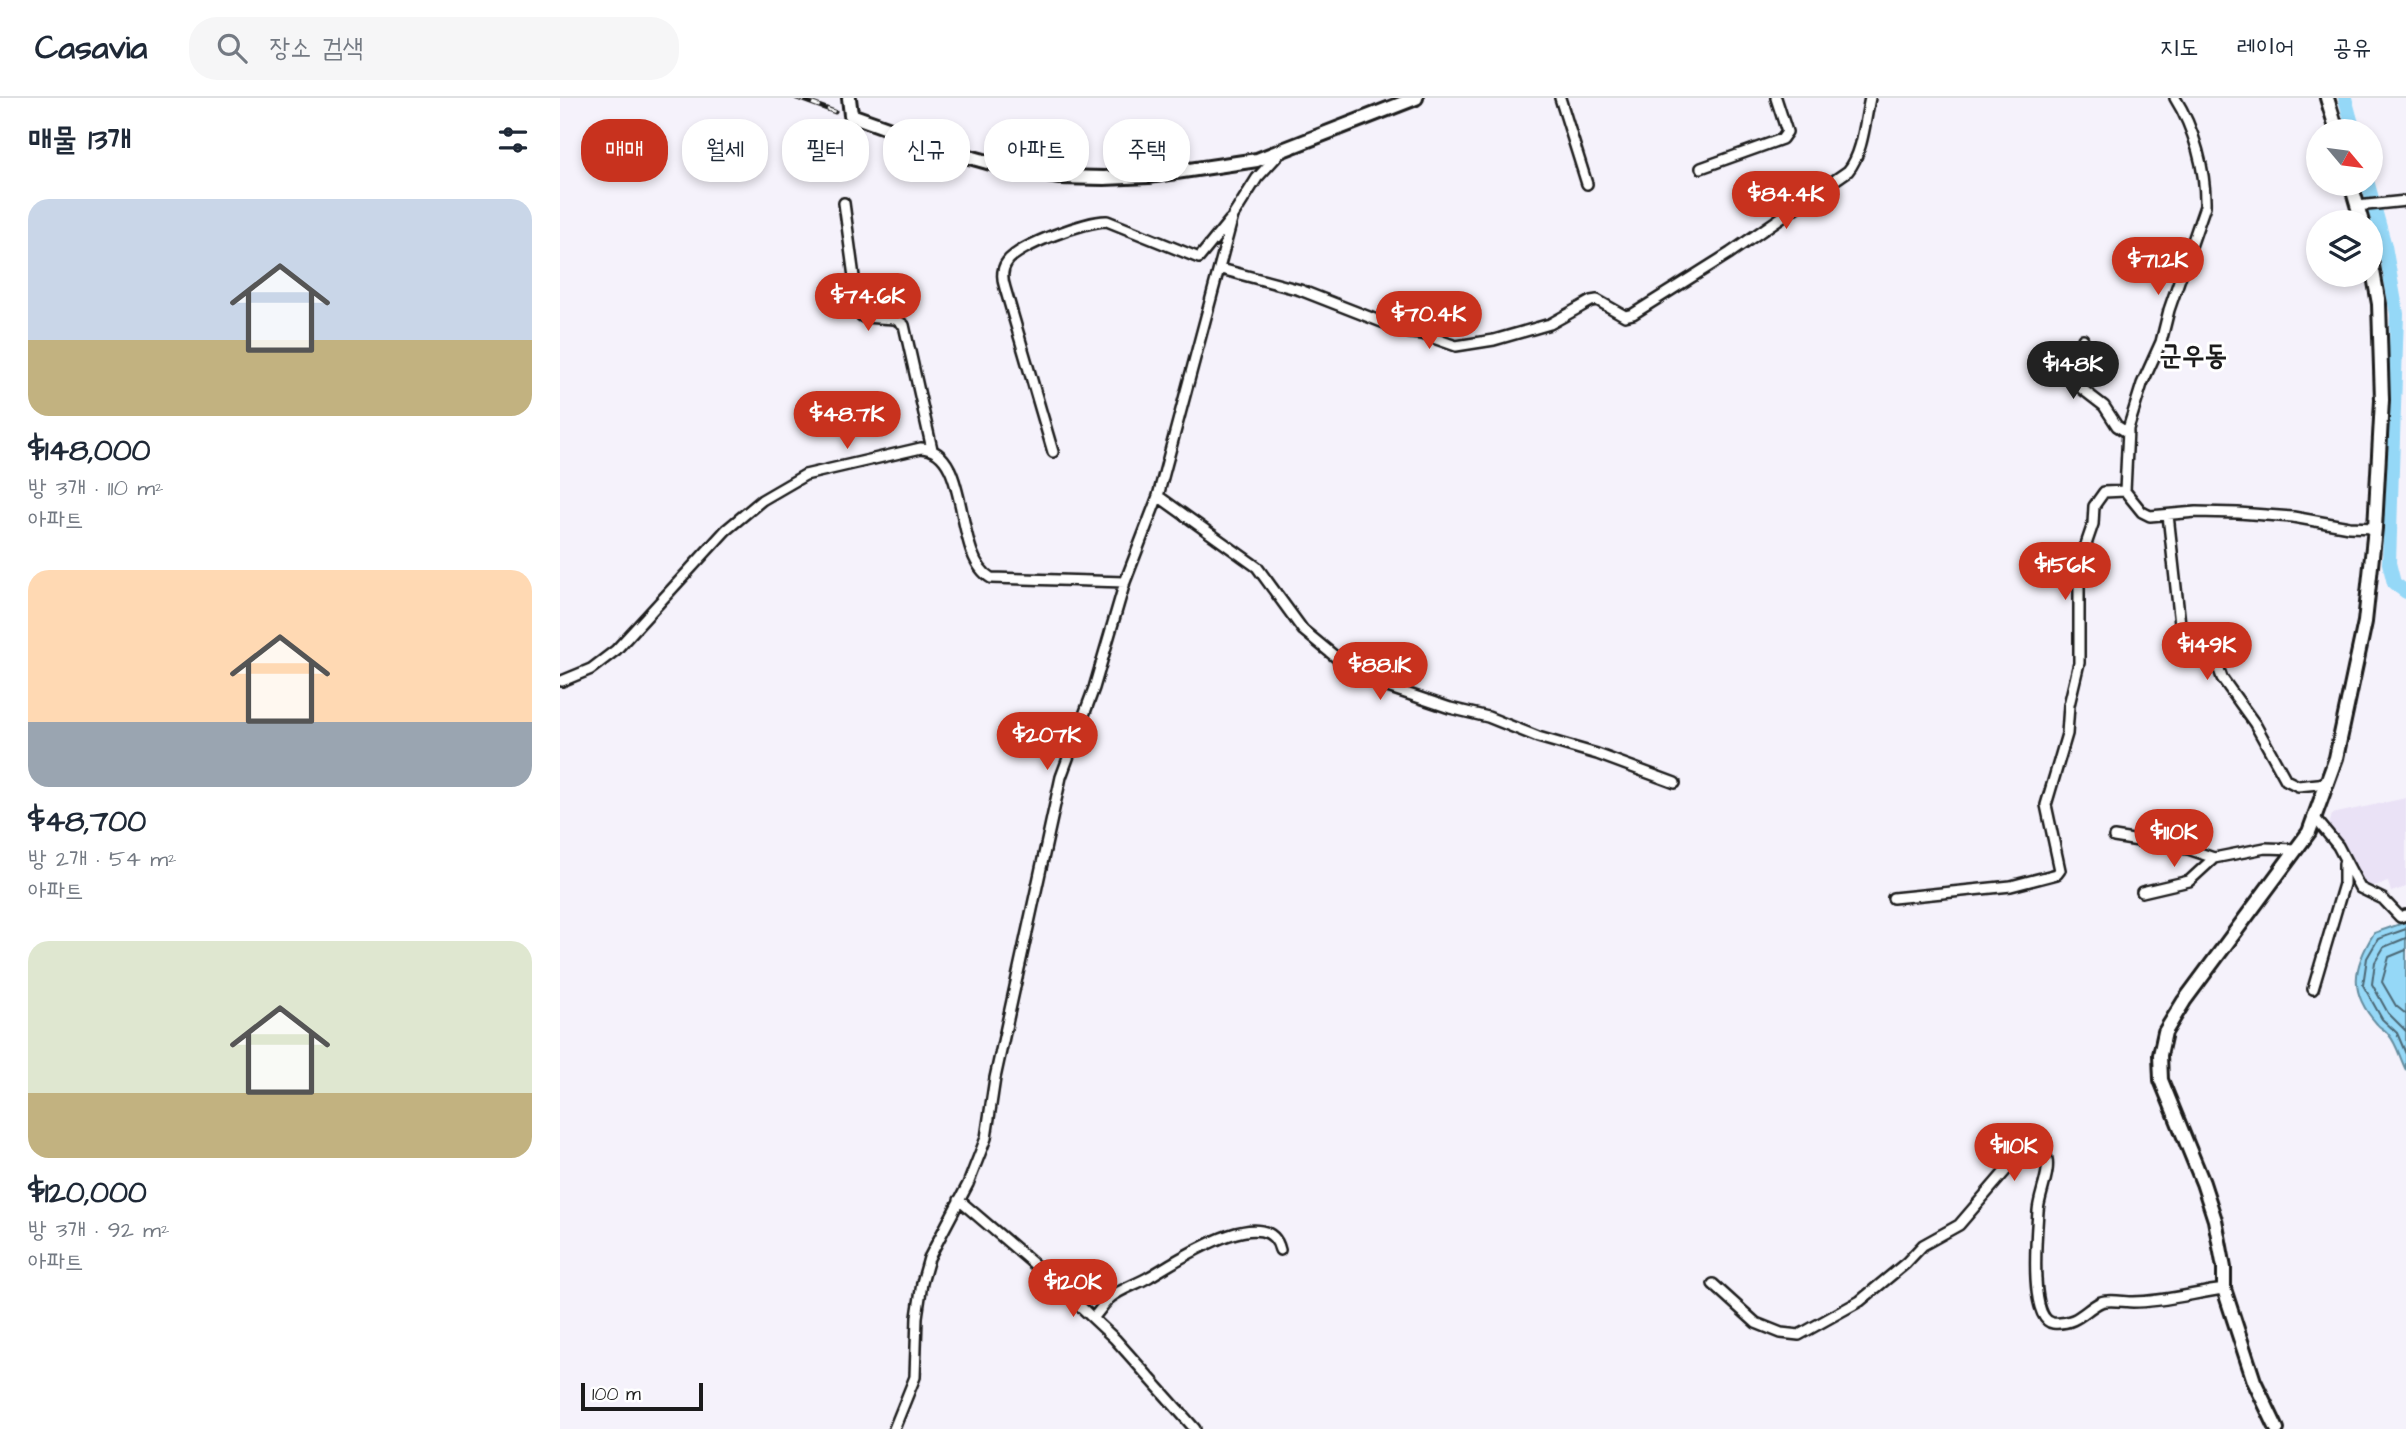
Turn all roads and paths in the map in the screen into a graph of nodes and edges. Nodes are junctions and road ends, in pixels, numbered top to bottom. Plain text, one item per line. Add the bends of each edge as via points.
1 (849, 98) edge
2 (1416, 98) edge
3 (1560, 98) edge
4 (1776, 98) edge
5 (1870, 98) edge
6 (2175, 98) edge
7 (2327, 98) edge
8 (2333, 119) edge
9 (1284, 150) junction
10 (1701, 168) dead end
11 (1587, 184) dead end
12 (2356, 196) edge
13 (2406, 201) edge
14 (844, 203) dead end
15 (2361, 206) junction
16 (2361, 210) edge
17 (1233, 216) junction
18 (1221, 269) junction
19 (2376, 287) edge
20 (2083, 339) dead end
21 (2128, 433) junction
22 (932, 449) junction
23 (1053, 452) dead end
24 (2125, 491) junction
25 (1158, 496) junction
26 (2168, 515) junction
27 (2375, 528) junction
28 (1125, 582) junction
29 (562, 681) dead end
30 (1675, 783) dead end
31 (2328, 783) junction
32 (2315, 818) junction
33 (2114, 836) dead end
34 (2298, 849) junction
35 (2214, 858) junction
36 (2344, 858) junction
37 (2141, 892) dead end
38 (1893, 898) dead end
39 (2406, 915) edge
40 (2313, 989) dead end
41 (959, 1200) junction
42 (1280, 1250) dead end
43 (1713, 1284) dead end
44 (2224, 1289) junction
45 (1093, 1318) junction
46 (894, 1429) edge
47 (1195, 1429) edge
48 (2277, 1429) edge

1 - 9 street via 851,115 885,128 993,164 1060,177 1183,172 1257,160
2 - 9 street
3 - 11 street
4 - 10 street via 1787,132 1782,139
5 - 18 street via 1848,171 1633,314 1625,316 1591,301 1550,324 1456,346 1300,290
6 - 21 street via 2193,140 2205,206
7 - 8 street
9 - 17 street via 1257,178
12 - 15 street
13 - 15 street
14 - 22 street via 859,314 895,319 904,325
15 - 16 street
17 - 18 street
17 - 23 street via 1199,258 1096,220 1039,242 1007,262 1004,288
18 - 25 street
19 - 27 street via 2382,400
20 - 21 street via 2082,389
21 - 24 street
22 - 28 street via 942,456 956,487 974,560 985,575
22 - 29 street via 806,475 762,500 726,530 616,650 591,669
24 - 26 street via 2141,512
24 - 38 street via 2109,491 2098,498 2079,565 2079,663 2067,734 2046,805 2061,865 2057,874 2011,886
25 - 28 street
25 - 30 street via 1257,567 1303,630 1361,678
26 - 27 street via 2238,513
26 - 31 street via 2180,624 2186,640 2214,655 2222,678 2255,724 2286,780 2298,786
27 - 31 street via 2365,622
28 - 41 street via 1094,688 1061,777 986,1138
31 - 32 street
32 - 34 street
32 - 36 street
33 - 35 street
34 - 35 street via 2265,848
34 - 44 street via 2184,1001 2162,1042 2161,1080 2211,1205 2223,1257
35 - 37 street via 2189,881
36 - 39 street via 2360,888 2383,899 2400,917
36 - 40 street via 2344,884
41 - 45 street
41 - 46 street via 939,1236 922,1283 915,1377
42 - 45 street via 1275,1238 1258,1231 1229,1235 1111,1297
43 - 44 street via 1756,1323 1798,1335 1860,1301 1923,1245 1959,1225 2008,1168 2036,1151 2045,1153 2048,1164 2039,1203 2036,1286 2048,1321 2082,1318 2102,1302 2138,1302
44 - 48 street via 2254,1381
45 - 47 street

